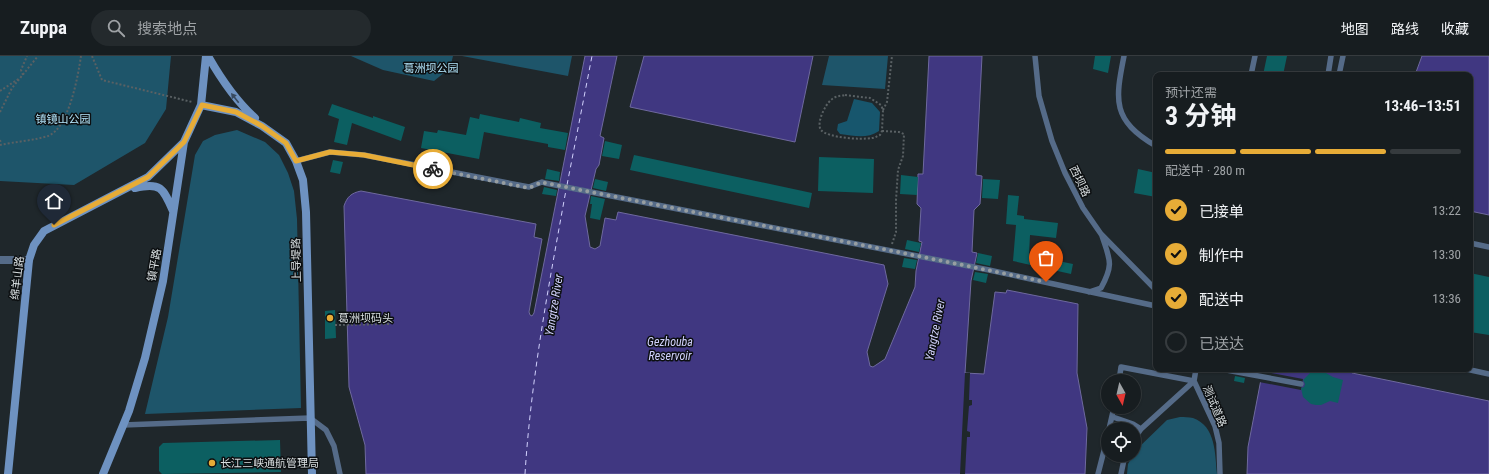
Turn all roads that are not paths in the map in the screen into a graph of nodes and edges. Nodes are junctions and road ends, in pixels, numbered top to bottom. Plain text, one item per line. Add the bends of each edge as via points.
1 (207, 56) edge
2 (1035, 56) edge
3 (1124, 56) edge
4 (1255, 56) edge
5 (1331, 56) edge
6 (1343, 56) edge
7 (1252, 72) edge
8 (1328, 72) edge
9 (1340, 72) edge
10 (202, 105) junction
11 (262, 126) junction
12 (184, 142) junction
13 (1153, 144) edge
14 (296, 161) junction
15 (124, 190) junction
16 (174, 211) junction
17 (1101, 234) junction
18 (1473, 244) edge
19 (1489, 247) edge
20 (0, 260) edge
21 (29, 260) junction
22 (1153, 287) edge
23 (1089, 292) junction
24 (1153, 305) edge
25 (1473, 371) edge
26 (1196, 372) edge
27 (1236, 372) edge
28 (1120, 374) edge
29 (1489, 374) edge
30 (1194, 381) junction
31 (1301, 384) dead end
32 (1113, 414) edge
33 (1113, 417) junction
34 (310, 418) junction
35 (1112, 422) edge
36 (1127, 422) edge
37 (123, 425) junction
38 (1141, 428) edge
39 (1101, 462) edge
40 (1124, 462) edge
41 (8, 474) edge
42 (103, 474) edge
43 (312, 474) edge
44 (340, 474) edge
45 (1098, 474) edge
46 (1121, 474) edge
47 (1220, 474) edge

1 - 10 street, 镇平路
11 -> 1 street via 243,108
2 - 17 lane, 西坝路 via 1039,96 1052,141 1083,208
3 - 13 lane via 1118,85 1118,104 1122,117
4 - 7 lane
5 - 8 lane
6 - 9 lane
10 - 11 street, 上导堤路 via 236,112
10 - 12 street, 镇平路
11 - 14 street, 上导堤路 via 286,143
12 - 15 street, 绵羊山路 via 148,177
12 - 16 street, 镇平路
14 - 23 lane via 330,152 364,155 529,188 542,182
14 - 34 street, 上导堤路 via 303,180 306,212
15 - 16 street via 148,185 158,187 164,191
15 - 21 street, 绵羊山路 via 44,231 34,244
16 - 37 street, 镇平路 via 163,281 145,358
17 - 22 lane, 西坝路
17 - 23 lane via 1110,261 1107,277 1101,288
18 - 19 lane
20 - 21 street
21 - 41 street, 绵羊山路
23 - 24 lane
25 - 29 lane
26 - 30 lane
27 - 31 lane
28 - 30 lane via 1121,366
30 - 38 lane, 测试道路
30 - 47 lane, 测试道路 via 1215,426 1219,444
32 - 33 lane
33 - 35 lane
33 - 36 lane
34 - 37 lane
34 - 43 street, 上导堤路
34 - 44 lane via 326,430 334,446
37 - 42 street, 镇平路
39 - 45 lane
40 - 46 lane

